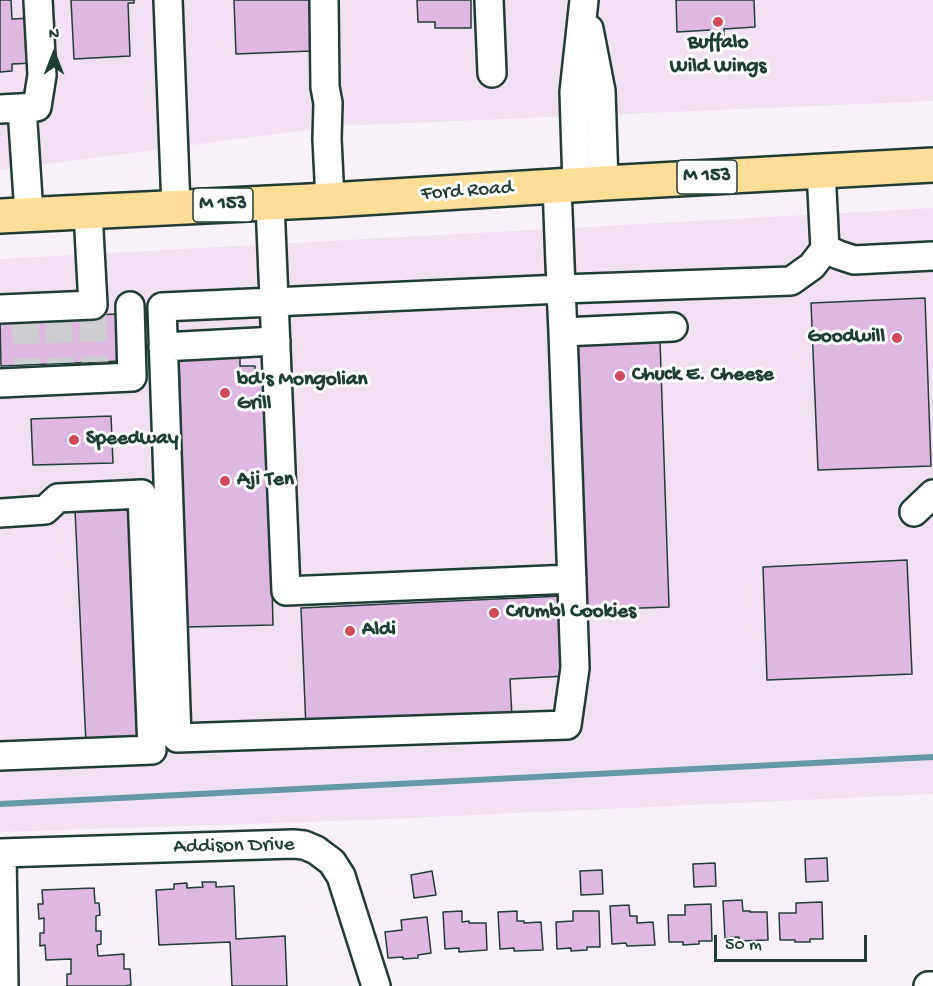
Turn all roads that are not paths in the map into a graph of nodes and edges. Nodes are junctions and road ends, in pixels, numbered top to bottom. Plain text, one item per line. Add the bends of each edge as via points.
1 (38, 0) edge
2 (168, 0) edge
3 (324, 0) edge
4 (489, 0) edge
5 (584, 2) edge
6 (492, 73) dead end
7 (11, 109) edge
8 (933, 165) edge
9 (821, 171) junction
10 (580, 184) junction
11 (330, 200) junction
12 (270, 203) junction
13 (177, 207) junction
14 (88, 212) junction
15 (15, 215) edge
16 (825, 249) junction
17 (933, 256) edge
18 (561, 289) junction
19 (274, 303) junction
20 (130, 306) junction
21 (162, 307) junction
22 (93, 310) junction
23 (16, 311) edge
24 (673, 327) dead end
25 (563, 332) junction
26 (276, 341) junction
27 (163, 347) junction
28 (0, 383) edge
29 (0, 513) edge
30 (572, 579) junction
31 (177, 738) junction
32 (152, 750) junction
33 (0, 756) edge
34 (1, 853) edge
35 (4, 986) edge
36 (376, 986) edge
37 (928, 986) edge
38 (933, 986) edge

1 - 7 street via 42,75 37,107
2 - 13 street
3 - 11 street
4 - 6 street
5 - 10 street via 601,91
7 - 15 street
8 - 9 main road, Ford Road / M 153
9 - 10 main road, Ford Road / M 153
9 - 16 street
10 - 11 main road, Ford Road / M 153
10 - 18 street
11 - 12 main road, Ford Road / M 153
12 - 13 main road, Ford Road / M 153
12 - 19 street
13 - 14 main road, Ford Road / M 153
14 - 15 main road, Ford Road / M 153
14 - 22 street
16 - 17 street via 854,260
16 - 18 street via 812,266 791,281
18 - 19 street
18 - 25 street
19 - 21 street
19 - 26 street
20 - 21 street
20 - 22 street
20 - 28 street via 132,377 95,370 27,373
21 - 27 street
22 - 23 street
24 - 25 street
25 - 30 street
26 - 27 street
26 - 30 street via 286,591
27 - 31 street
29 - 32 street via 45,510 58,498 142,494
30 - 31 street via 575,668 567,725
31 - 32 street
32 - 33 street
34 - 35 street
34 - 36 street, Addison Drive via 304,845 332,861 341,876
37 - 38 street

